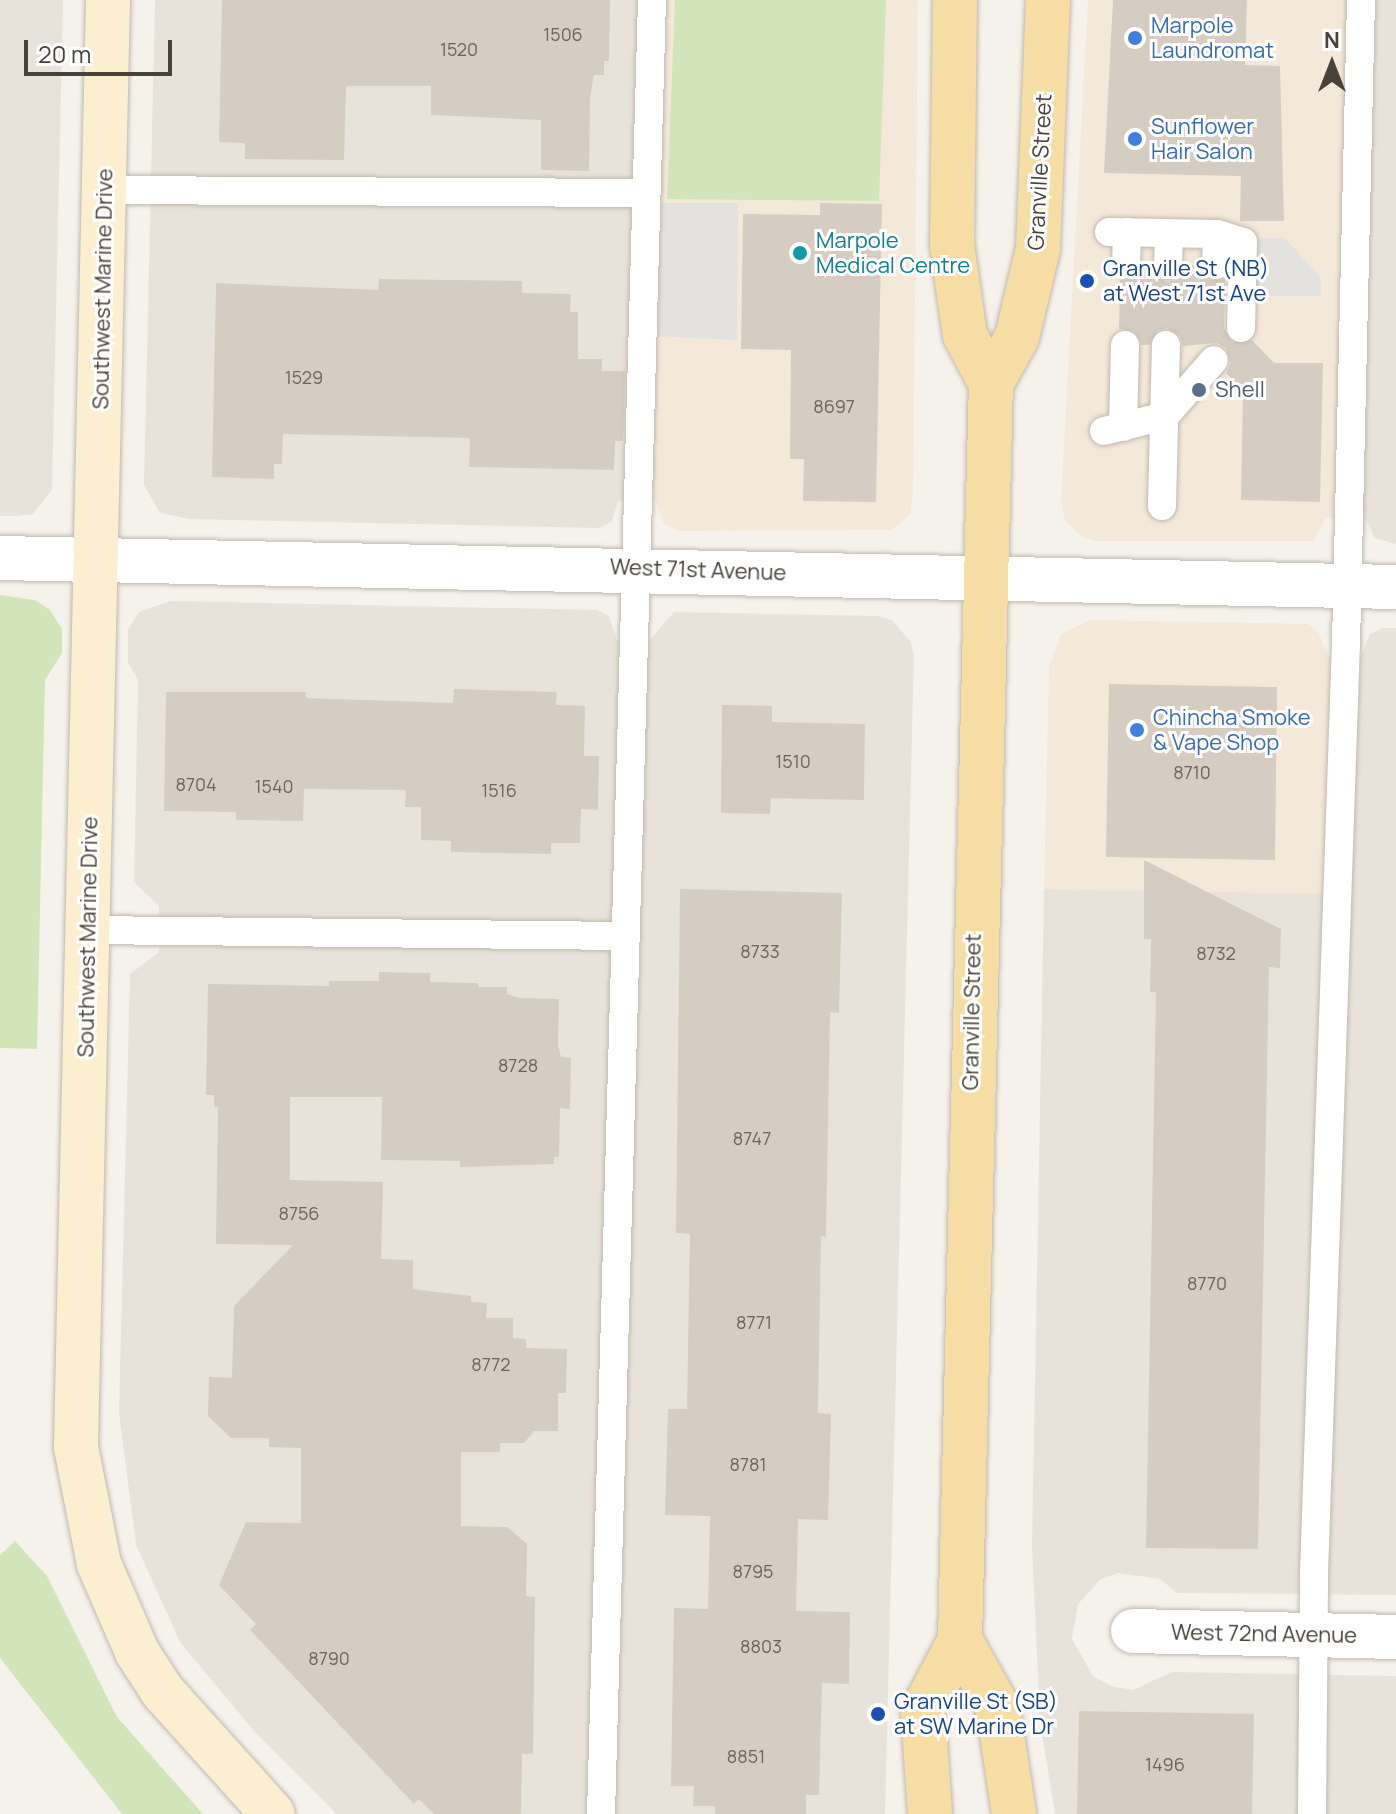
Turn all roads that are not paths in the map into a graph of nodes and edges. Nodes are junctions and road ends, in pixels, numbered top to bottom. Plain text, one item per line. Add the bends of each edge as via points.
1 (108, 0) edge
2 (652, 0) edge
3 (955, 0) edge
4 (1048, 0) edge
5 (1361, 0) edge
6 (106, 190) junction
7 (645, 193) junction
8 (1169, 234) junction
9 (1217, 234) junction
10 (1126, 264) dead end
11 (1168, 265) dead end
12 (1216, 265) dead end
13 (1241, 328) dead end
14 (1125, 345) dead end
15 (1166, 345) dead end
16 (1214, 360) dead end
17 (991, 384) junction
18 (1165, 416) junction
19 (1162, 506) dead end
20 (0, 558) edge
21 (97, 561) junction
22 (636, 568) junction
23 (983, 577) junction
24 (1346, 586) junction
25 (1396, 587) edge
26 (88, 930) junction
27 (622, 936) junction
28 (1133, 1631) dead end
29 (1314, 1635) junction
30 (1396, 1637) edge
31 (960, 1640) junction
32 (273, 1814) edge
33 (601, 1814) edge
34 (930, 1814) edge
35 (1014, 1814) edge
36 (1312, 1814) edge

1 - 6 street, Southwest Marine Drive
2 - 7 lane
3 - 17 main road via 952,245 965,335
4 - 17 main road, Granville Street via 1038,249 1017,337
5 - 24 lane
6 - 7 lane
6 - 21 street, Southwest Marine Drive
7 - 22 lane
8 - 9 lane
8 - 10 lane via 1118,232
8 - 11 lane
9 - 12 lane
9 - 13 lane via 1243,242
14 - 18 lane via 1113,429
15 - 18 lane
16 - 18 lane
17 - 23 main road, Granville Street
18 - 19 lane
20 - 21 street, West 71st Avenue
21 - 22 street, West 71st Avenue
21 - 26 street, Southwest Marine Drive
22 - 23 street, West 71st Avenue
22 - 27 lane
23 - 24 street, West 71st Avenue
23 - 31 main road, Granville Street
24 - 25 street, West 71st Avenue
24 - 29 lane
26 - 27 lane
26 - 32 street, Southwest Marine Drive via 74,1396 89,1528 116,1611 137,1652 163,1692
27 - 33 lane
28 - 29 street, West 72nd Avenue
29 - 30 street, West 72nd Avenue
29 - 36 lane
31 - 34 main road, Granville Street via 923,1710
31 - 35 main road via 998,1708

